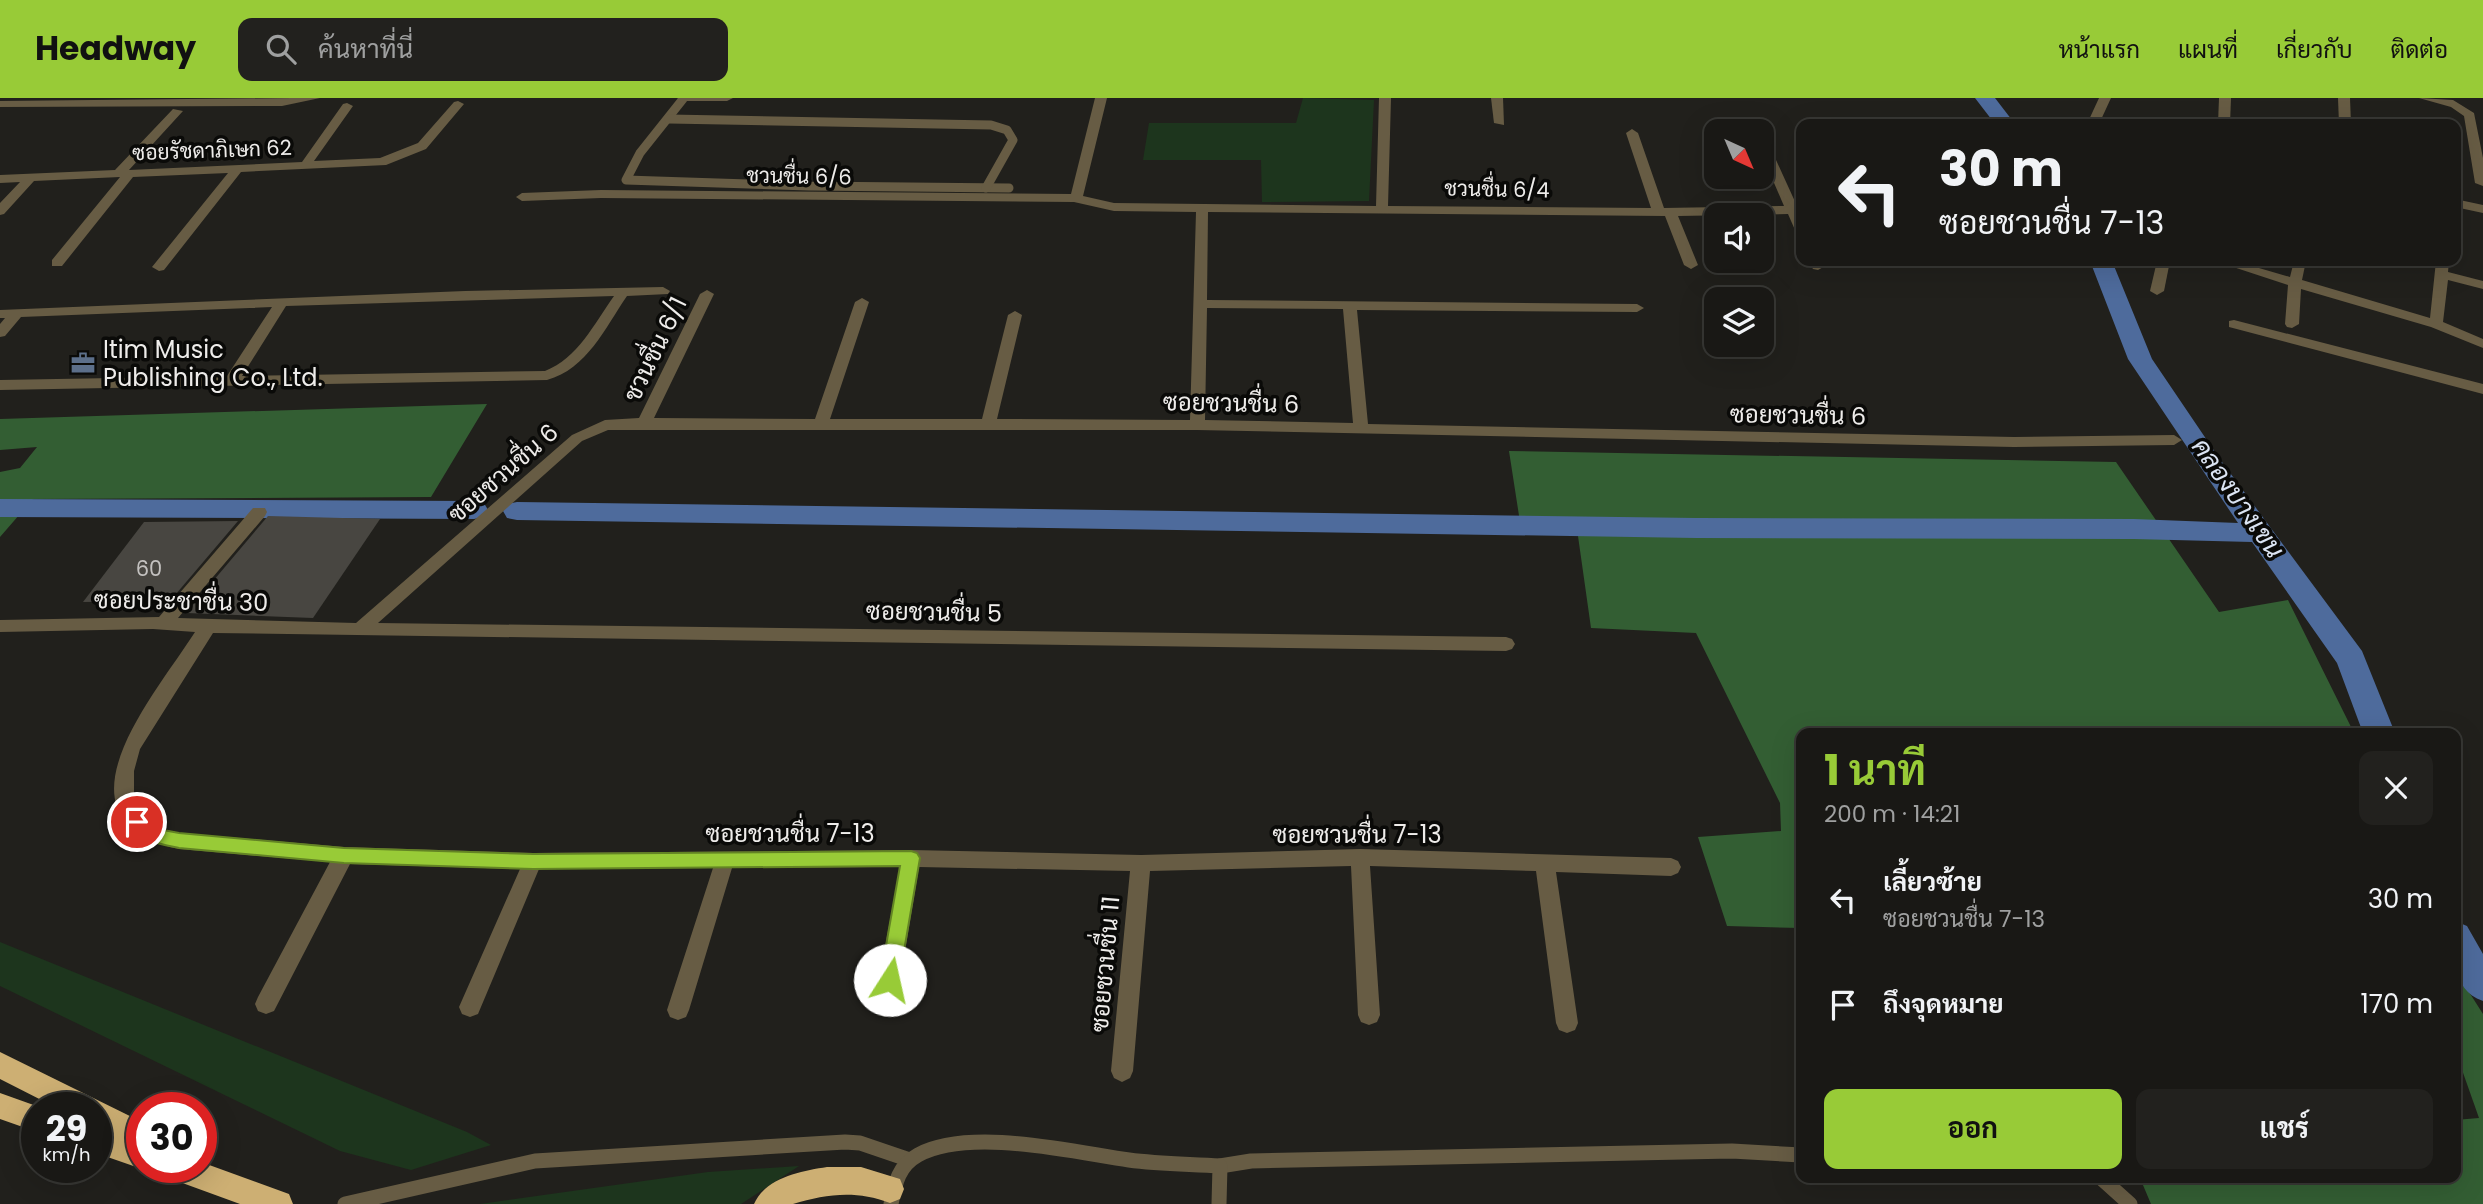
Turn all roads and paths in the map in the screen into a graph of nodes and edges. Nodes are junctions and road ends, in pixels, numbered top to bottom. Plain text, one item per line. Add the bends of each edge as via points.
1 (314, 98) edge
2 (727, 98) edge
3 (1101, 98) edge
4 (1385, 98) edge
5 (1497, 98) edge
6 (2105, 98) edge
7 (2225, 98) edge
8 (2344, 98) edge
9 (2425, 98) edge
10 (683, 99) edge
11 (157, 100) edge
12 (0, 104) edge
13 (458, 104) dead end
14 (347, 106) dead end
15 (177, 111) dead end
16 (670, 119) junction
17 (2095, 119) edge
18 (2224, 119) edge
19 (2346, 119) edge
20 (1500, 123) dead end
21 (1632, 133) dead end
22 (1774, 165) edge
23 (305, 166) junction
24 (236, 170) junction
25 (124, 174) junction
26 (31, 177) junction
27 (0, 179) edge
28 (2481, 183) dead end
29 (986, 188) junction
30 (1009, 188) dead end
31 (522, 197) dead end
32 (1076, 198) junction
33 (2461, 204) edge
34 (1202, 206) junction
35 (1382, 208) junction
36 (2483, 209) edge
37 (1796, 210) edge
38 (0, 211) edge
39 (1664, 212) junction
40 (57, 263) dead end
41 (1691, 265) dead end
42 (2162, 266) edge
43 (2239, 266) edge
44 (2299, 266) edge
45 (159, 267) dead end
46 (2442, 267) edge
47 (2295, 282) junction
48 (2483, 285) edge
49 (624, 291) junction
50 (663, 291) dead end
51 (2157, 291) dead end
52 (706, 294) dead end
53 (281, 303) junction
54 (862, 303) dead end
55 (1198, 304) junction
56 (1350, 307) junction
57 (1637, 308) dead end
58 (17, 313) junction
59 (0, 314) edge
60 (1015, 315) dead end
61 (2234, 324) dead end
62 (2292, 324) dead end
63 (2436, 324) junction
64 (0, 333) edge
65 (2483, 344) edge
66 (233, 379) junction
67 (0, 385) edge
68 (2483, 389) edge
69 (645, 422) junction
70 (821, 423) junction
71 (988, 424) junction
72 (1197, 425) junction
73 (1360, 429) junction
74 (2174, 440) dead end
75 (259, 512) dead end
76 (163, 624) junction
77 (0, 625) edge
78 (208, 627) junction
79 (361, 628) junction
80 (1506, 644) dead end
81 (344, 855) junction
82 (1360, 857) junction
83 (911, 858) junction
84 (725, 860) junction
85 (533, 862) junction
86 (1141, 863) junction
87 (1545, 864) junction
88 (1671, 867) dead end
89 (266, 1004) dead end
90 (885, 1004) dead end
91 (470, 1007) dead end
92 (678, 1010) dead end
93 (1369, 1015) dead end
94 (1567, 1023) dead end
95 (0, 1065) edge
96 (1122, 1071) dead end
97 (53, 1092) edge
98 (0, 1106) edge
99 (21, 1113) edge
100 (1796, 1155) edge
101 (907, 1159) junction
102 (1220, 1166) junction
103 (217, 1174) edge
104 (217, 1182) edge
105 (2107, 1183) edge
106 (890, 1197) edge
107 (271, 1201) edge
108 (345, 1204) edge
109 (768, 1204) edge
110 (1219, 1204) edge
111 (2130, 1204) edge

1 - 11 street via 282,103
2 - 10 street
3 - 32 street
4 - 35 street
5 - 20 street
6 - 17 street
7 - 18 street
8 - 19 street
9 - 28 street via 2452,104 2470,115
10 - 16 lane
11 - 12 street
13 - 23 street, ซอยรัชดาภิเษก 62 via 422,146 404,156 382,162
14 - 23 street
15 - 25 street
16 - 29 lane via 991,125 1007,131 1013,140
16 - 29 lane via 640,153 626,180
21 - 39 street
22 - 37 street
23 - 24 street, ซอยรัชดาภิเษก 62
24 - 25 street, ซอยรัชดาภิเษก 62
24 - 45 street
25 - 26 street, ซอยรัชดาภิเษก 62
25 - 40 street
26 - 27 street, ซอยรัชดาภิเษก 62
26 - 38 street
29 - 30 lane
31 - 32 street, ชวนชื่น 6/6
32 - 34 street, ชวนชื่น 6/4 via 1100,206
33 - 36 street
34 - 35 street, ชวนชื่น 6/4
34 - 55 street
35 - 39 street, ชวนชื่น 6/4
37 - 39 street, ชวนชื่น 6/4
39 - 41 street
42 - 51 street
43 - 47 street
44 - 47 street
46 - 48 street
46 - 63 street
47 - 62 street
47 - 63 street
49 - 50 street
49 - 53 street
49 - 66 street via 578,357 547,374
52 - 69 street, ชวนชื่น 6/1
53 - 58 street
53 - 66 street
54 - 70 street
55 - 56 street
55 - 72 street
56 - 57 street
56 - 73 street
58 - 59 street
58 - 64 street
60 - 71 street
61 - 68 street
63 - 65 street
66 - 67 street
69 - 70 street, ซอยชวนชื่น 6
69 - 79 street, ซอยชวนชื่น 6 via 605,425 577,438
70 - 71 street, ซอยชวนชื่น 6
71 - 72 street, ซอยชวนชื่น 6
72 - 73 street, ซอยชวนชื่น 6
73 - 74 street, ซอยชวนชื่น 6 via 2000,442
75 - 76 street
76 - 77 street, ซอยประชาชื่น 30
76 - 78 street, ซอยประชาชื่น 30
78 - 79 street, ซอยประชาชื่น 30
78 - 81 street, ซอยชวนชื่น 7-13 via 131,747 124,766 121,784 137,822 153,835 179,841
79 - 80 street, ซอยชวนชื่น 5
81 - 85 street, ซอยชวนชื่น 7-13
81 - 89 street
82 - 86 street, ซอยชวนชื่น 7-13
82 - 87 street, ซอยชวนชื่น 7-13
82 - 93 street
83 - 84 street, ซอยชวนชื่น 7-13
83 - 86 street, ซอยชวนชื่น 7-13
83 - 90 street
84 - 85 street, ซอยชวนชื่น 7-13
84 - 92 street
85 - 91 street
86 - 96 street, ซอยชวนชื่น 11
87 - 88 street, ซอยชวนชื่น 7-13
87 - 94 street
95 - 97 highway
98 - 99 highway
100 - 102 lane via 1732,1151 1251,1161
101 - 102 lane via 923,1150 970,1143
101 - 106 lane
101 - 108 lane via 845,1142 535,1161
102 - 110 lane
103 - 107 highway
104 - 107 highway
105 - 111 lane
106 - 109 highway via 876,1182 856,1178 801,1185

